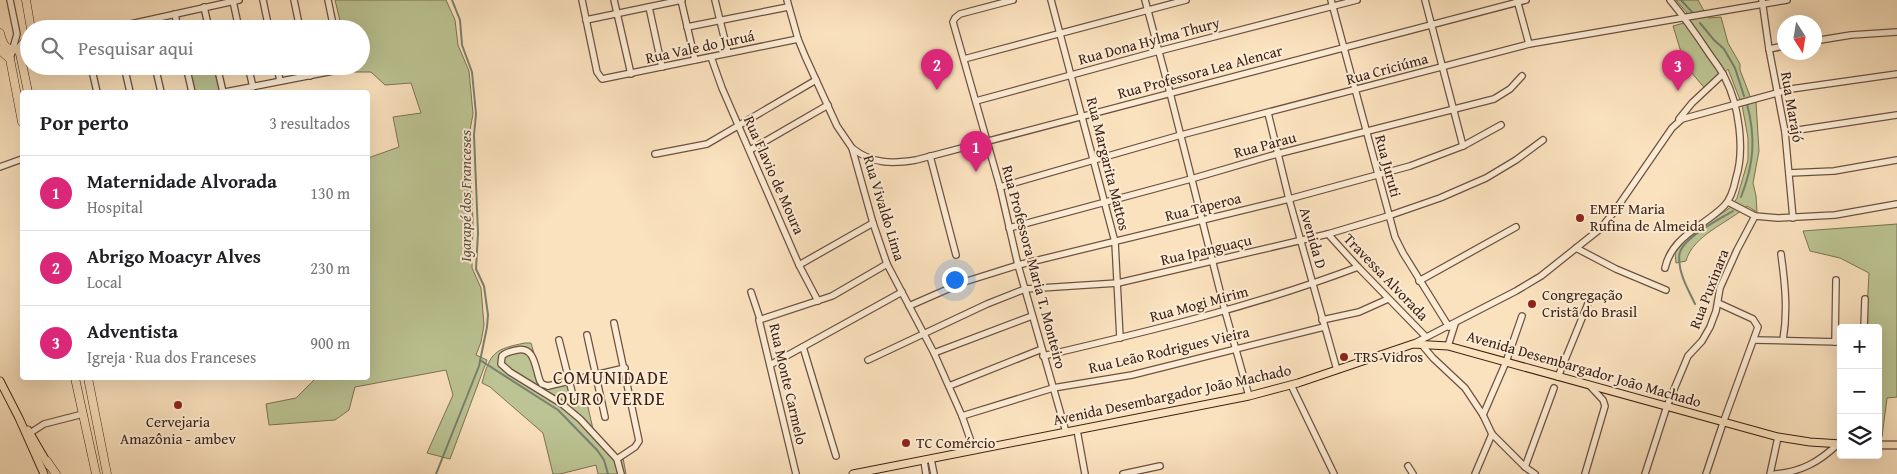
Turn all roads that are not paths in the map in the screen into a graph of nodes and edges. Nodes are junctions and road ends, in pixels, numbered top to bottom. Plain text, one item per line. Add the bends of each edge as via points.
1 (10, 0) edge
2 (26, 0) edge
3 (263, 0) edge
4 (294, 0) edge
5 (328, 0) edge
6 (582, 0) edge
7 (614, 0) edge
8 (681, 0) edge
9 (715, 0) edge
10 (1013, 0) edge
11 (1051, 0) edge
12 (1145, 0) edge
13 (1186, 0) edge
14 (1357, 0) edge
15 (1425, 0) edge
16 (1526, 0) edge
17 (1670, 0) edge
18 (1787, 0) edge
19 (236, 1) edge
20 (1517, 1) edge
21 (1763, 2) edge
22 (788, 3) edge
23 (1332, 3) edge
24 (204, 7) junction
25 (649, 7) junction
26 (1148, 10) junction
27 (175, 14) junction
28 (618, 14) junction
29 (1684, 18) junction
30 (29, 20) edge
31 (146, 20) edge
32 (176, 20) edge
33 (207, 20) edge
34 (239, 20) edge
35 (267, 20) edge
36 (298, 20) edge
37 (332, 20) edge
38 (586, 20) junction
39 (720, 20) junction
40 (1432, 25) junction
41 (687, 27) junction
42 (16, 30) junction
43 (20, 32) edge
44 (1060, 32) junction
45 (1897, 32) edge
46 (0, 33) edge
47 (798, 39) junction
48 (1822, 40) edge
49 (1529, 44) junction
50 (20, 45) edge
51 (1777, 47) edge
52 (20, 48) edge
53 (1344, 48) junction
54 (16, 49) junction
55 (1769, 49) junction
56 (0, 50) edge
57 (1158, 51) junction
58 (728, 53) junction
59 (711, 57) junction
60 (10, 59) junction
61 (964, 59) junction
62 (695, 60) junction
63 (20, 63) edge
64 (662, 67) junction
65 (1442, 67) junction
66 (631, 74) junction
67 (1723, 74) junction
68 (1897, 74) edge
69 (23, 75) edge
70 (93, 75) edge
71 (126, 75) edge
72 (157, 75) edge
73 (188, 75) edge
74 (219, 75) edge
75 (250, 75) edge
76 (279, 75) edge
77 (315, 75) edge
78 (1072, 75) junction
79 (310, 76) joint
80 (1522, 76) dead end
81 (816, 80) junction
82 (280, 81) junction
83 (253, 87) junction
84 (27, 90) edge
85 (97, 90) edge
86 (130, 90) edge
87 (161, 90) edge
88 (192, 90) edge
89 (223, 90) edge
90 (236, 90) edge
91 (1356, 90) junction
92 (1777, 92) junction
93 (1170, 93) junction
94 (976, 101) junction
95 (1734, 104) junction
96 (828, 105) junction
97 (1453, 110) junction
98 (20, 112) edge
99 (1268, 113) junction
100 (1897, 115) edge
101 (1083, 116) junction
102 (1676, 122) junction
103 (1501, 125) dead end
104 (739, 126) junction
105 (1366, 132) junction
106 (1785, 132) junction
107 (1181, 135) junction
108 (1543, 140) dead end
109 (987, 141) junction
110 (1463, 146) junction
111 (852, 148) junction
112 (750, 150) junction
113 (655, 154) dead end
114 (1277, 154) junction
115 (930, 156) junction
116 (1094, 159) junction
117 (20, 160) edge
118 (1897, 160) edge
119 (0, 166) edge
120 (1789, 173) junction
121 (1378, 175) junction
122 (1191, 179) junction
123 (1000, 187) junction
124 (1289, 199) junction
125 (1105, 202) junction
126 (1728, 202) junction
127 (1897, 204) edge
128 (1388, 216) junction
129 (1755, 216) junction
130 (1793, 218) junction
131 (1202, 220) junction
132 (873, 223) junction
133 (1516, 227) dead end
134 (1009, 228) junction
135 (1328, 234) junction
136 (1301, 240) junction
137 (1115, 242) junction
138 (1576, 248) junction
139 (956, 254) dead end
140 (1781, 254) dead end
141 (1213, 262) junction
142 (800, 264) junction
143 (887, 264) junction
144 (1018, 265) junction
145 (1358, 267) junction
146 (1665, 268) dead end
147 (1836, 280) dead end
148 (1419, 281) junction
149 (1118, 283) junction
150 (1313, 284) junction
151 (1025, 288) junction
152 (1666, 290) dead end
153 (751, 292) dead end
154 (902, 292) junction
155 (1388, 299) junction
156 (1864, 299) dead end
157 (1589, 300) dead end
158 (818, 301) junction
159 (1718, 303) junction
160 (909, 306) junction
161 (1225, 311) junction
162 (1032, 316) junction
163 (1522, 316) dead end
164 (760, 319) junction
165 (614, 323) dead end
166 (1323, 323) junction
167 (1837, 324) edge
168 (1864, 324) edge
169 (1452, 325) junction
170 (924, 334) junction
171 (587, 335) dead end
172 (1426, 337) junction
173 (1120, 338) junction
174 (558, 340) dead end
175 (1754, 340) junction
176 (1783, 340) junction
177 (1837, 342) edge
178 (1413, 344) junction
179 (1435, 344) junction
180 (1422, 345) junction
181 (1448, 346) junction
182 (803, 347) junction
183 (1236, 348) junction
184 (1042, 352) junction
185 (934, 353) junction
186 (1431, 354) junction
187 (868, 360) dead end
188 (1506, 362) junction
189 (770, 365) junction
190 (625, 368) junction
191 (1336, 370) junction
192 (596, 374) junction
193 (1558, 377) junction
194 (75, 380) edge
195 (88, 380) edge
196 (569, 381) junction
197 (0, 382) edge
198 (1291, 385) junction
199 (548, 386) junction
200 (949, 386) junction
201 (1590, 386) junction
202 (1053, 388) junction
203 (1554, 388) dead end
204 (546, 394) junction
205 (573, 396) dead end
206 (1249, 396) junction
207 (1667, 406) junction
208 (83, 414) junction
209 (1483, 415) junction
210 (962, 416) junction
211 (605, 417) dead end
212 (1722, 423) junction
213 (1077, 430) junction
214 (1066, 432) junction
215 (28, 434) junction
216 (1492, 434) junction
217 (1778, 437) junction
218 (1837, 444) edge
219 (1882, 444) edge
220 (1897, 445) edge
221 (1837, 446) edge
222 (974, 450) junction
223 (836, 456) dead end
224 (617, 460) junction
225 (928, 460) junction
226 (47, 461) joint
227 (1160, 466) dead end
228 (1408, 466) dead end
229 (1525, 467) junction
230 (106, 472) edge
231 (44, 474) edge
232 (54, 474) edge
233 (96, 474) edge
234 (621, 474) edge
235 (796, 474) edge
236 (853, 474) edge
237 (926, 474) edge
238 (934, 474) edge
239 (1086, 474) edge
240 (1123, 474) edge
241 (1334, 474) edge
242 (1413, 474) edge
243 (1475, 474) edge
244 (1535, 474) edge
245 (1585, 474) edge
246 (1644, 474) edge
247 (1706, 474) edge
248 (1770, 474) edge
249 (1775, 474) edge

1 - 42 street
2 - 30 highway
3 - 35 street
4 - 36 street
5 - 37 street
6 - 38 street
7 - 28 street
8 - 25 street
8 - 41 street
9 - 39 street
10 - 61 street, Rua Professora Maria T. Monteiro via 955,18 953,22
11 - 44 street, Rua Margarita Mattos
12 - 26 street
13 - 26 street
14 - 23 street, Rua Dona Hylma Thury
15 - 40 street
16 - 20 street, Rua Professora Lea Alencar
17 - 29 street
18 - 21 street, Rua Criciúma
19 - 24 street
19 - 34 street
20 - 40 street, Rua Professora Lea Alencar
20 - 49 street
21 - 29 street, Rua Criciúma
21 - 55 street, Rua Marajó
22 - 39 street
22 - 47 street, Rua Vivaldo Lima
23 - 53 street, Rua Juruti
23 - 57 street, Rua Dona Hylma Thury
24 - 27 street
24 - 33 street
25 - 28 street
25 - 64 street
26 - 44 street
26 - 57 street
27 - 31 street
27 - 32 street
28 - 38 street
28 - 66 street
29 - 49 street, Rua Criciúma
29 - 67 street
38 - 66 street, Rua Vale do Juruá via 601,78
39 - 41 street
39 - 58 street
40 - 53 street, Rua Professora Lea Alencar
40 - 65 street
41 - 62 street
42 - 43 street
42 - 54 street
44 - 61 street
44 - 78 street, Rua Margarita Mattos
45 - 48 street
46 - 54 highway via 4,47
47 - 58 street, Rua Vale do Juruá
47 - 81 street, Rua Vivaldo Lima
49 - 65 street, Rua Criciúma
50 - 54 highway
51 - 55 street
52 - 54 street
53 - 91 street, Rua Juruti
53 - 93 street, Rua Professora Lea Alencar
54 - 60 street
54 - 63 highway
55 - 92 street, Rua Marajó
56 - 60 highway
57 - 78 street, Rua Dona Hylma Thury
57 - 93 street
58 - 59 street, Rua Vale do Juruá
59 - 62 street, Rua Vale do Juruá
59 - 104 street, Rua Flavio de Moura
60 - 98 highway
61 - 94 street, Rua Professora Maria T. Monteiro
62 - 64 street, Rua Vale do Juruá
64 - 66 street, Rua Vale do Juruá
65 - 91 street, Rua Criciúma
65 - 97 street
67 - 95 street
67 - 102 street
68 - 92 street
69 - 84 highway
70 - 85 street
71 - 86 street
72 - 87 street
73 - 88 street
74 - 89 street
75 - 83 street
76 - 82 street
77 - 79 street
78 - 94 street, Rua Dona Hylma Thury
78 - 101 street, Rua Margarita Mattos
79 - 82 street
80 - 97 street, Rua Parau via 1510,89 1494,98
81 - 96 street, Rua Vivaldo Lima
81 - 104 street
82 - 83 street
83 - 90 street
91 - 99 street, Rua Criciúma
91 - 105 street, Rua Juruti
92 - 95 street
92 - 106 street, Rua Marajó
93 - 101 street, Rua Professora Lea Alencar
93 - 107 street
94 - 109 street, Rua Professora Maria T. Monteiro
95 - 102 street
95 - 126 street via 1741,156
96 - 111 street, Rua Vivaldo Lima
96 - 112 street
97 - 105 street, Rua Parau
97 - 110 street
99 - 107 street, Rua Criciúma
99 - 114 street, Avenida D
100 - 106 street
101 - 109 street, Rua Professora Lea Alencar
101 - 116 street, Rua Margarita Mattos
102 - 138 street via 1600,230
103 - 110 street, Rua Taperoa
104 - 112 street, Rua Flavio de Moura
104 - 113 street via 707,144
105 - 114 street, Rua Parau
105 - 121 street, Rua Juruti
106 - 120 street, Rua Marajó
107 - 116 street, Rua Criciúma
107 - 122 street
108 - 128 street, Rua Ipanguaçu via 1486,178
109 - 115 street, Rua Professora Lea Alencar
109 - 123 street, Rua Professora Maria T. Monteiro
110 - 121 street, Rua Taperoa
111 - 115 street, Rua Professora Lea Alencar via 867,158 890,163
111 - 132 street, Rua Vivaldo Lima
112 - 142 street, Rua Flavio de Moura
114 - 122 street, Rua Parau
114 - 124 street, Avenida D
115 - 139 street
116 - 123 street, Rua Criciúma
116 - 125 street, Rua Margarita Mattos
117 - 119 street
118 - 120 street via 1834,171
120 - 130 street, Rua Marajó
121 - 124 street, Rua Taperoa
121 - 128 street, Rua Juruti
122 - 125 street, Rua Parau
122 - 131 street
123 - 134 street, Rua Professora Maria T. Monteiro
124 - 131 street, Rua Taperoa
124 - 136 street, Avenida D
125 - 134 street, Rua Parau
125 - 137 street, Rua Margarita Mattos
126 - 129 street
126 - 146 street via 1674,248 1667,256
127 - 130 street via 1835,215
128 - 135 street, Rua Ipanguaçu
128 - 148 street, Rua Juruti
129 - 130 street
129 - 159 street, Rua Puxinara via 1722,282
131 - 137 street, Rua Taperoa
131 - 141 street
132 - 142 street
132 - 143 street, Rua Vivaldo Lima
133 - 148 street
134 - 144 street, Rua Professora Maria T. Monteiro
135 - 136 street, Rua Ipanguaçu
135 - 145 street, Travessa Alvorada
136 - 141 street, Rua Ipanguaçu
136 - 150 street, Avenida D
137 - 144 street, Rua Taperoa
137 - 149 street, Rua Margarita Mattos
138 - 152 street
138 - 169 street via 1541,276
140 - 176 street via 1786,292
141 - 149 street, Rua Ipanguaçu
141 - 161 street
142 - 158 street, Rua Flavio de Moura
143 - 154 street, Rua Vivaldo Lima
143 - 158 street, Rua Monte Carmelo
144 - 151 street, Rua Professora Maria T. Monteiro
144 - 160 street, Rua Taperoa via 964,282
145 - 150 street, Rua Mogi Mirim
145 - 155 street, Travessa Alvorada
147 - 167 street
148 - 169 street, Rua Juruti
149 - 151 street, Rua Ipanguaçu
149 - 173 street, Rua Margarita Mattos
150 - 161 street, Rua Mogi Mirim
150 - 166 street, Avenida D
151 - 162 street, Rua Professora Maria T. Monteiro
151 - 170 street, Rua Ipanguaçu
153 - 164 street
154 - 160 street, Rua Vivaldo Lima
154 - 182 street
155 - 166 street, Rua Leão Rodrigues Vieira
155 - 172 street, Travessa Alvorada
156 - 168 street
157 - 193 street
158 - 164 street, Rua Monte Carmelo
159 - 175 street via 1756,321 1758,327
159 - 207 street, Rua Puxinara via 1710,328 1688,356
160 - 170 street, Rua Vivaldo Lima
161 - 173 street, Rua Mogi Mirim
161 - 183 street
162 - 184 street, Rua Professora Maria T. Monteiro
162 - 185 street
163 - 188 street
164 - 189 street, Rua Monte Carmelo
165 - 190 street
166 - 183 street, Rua Leão Rodrigues Vieira
166 - 191 street, Avenida D
169 - 172 street
169 - 181 street
170 - 185 street, Rua Vivaldo Lima
170 - 187 street, Rua Ipanguaçu
171 - 192 street
172 - 178 street
173 - 184 street, Rua Mogi Mirim
174 - 196 street
175 - 176 street
175 - 212 street
176 - 177 street
178 - 180 main road, Avenida Desembargador João Machado
178 - 191 main road, Avenida Desembargador João Machado
179 - 180 main road, Avenida Desembargador João Machado
179 - 181 main road, Avenida Desembargador João Machado
179 - 186 street
180 - 186 street
181 - 188 main road, Avenida Desembargador João Machado
182 - 189 street
182 - 223 street
183 - 202 street, Rua Leão Rodrigues Vieira via 1132,375
183 - 206 street
184 - 200 street, Rua Mogi Mirim
184 - 202 street, Rua Professora Maria T. Monteiro
185 - 200 street, Rua Vivaldo Lima
186 - 209 street via 1464,388
188 - 193 main road, Avenida Desembargador João Machado
188 - 209 street
189 - 235 street, Rua Monte Carmelo
190 - 192 street
190 - 224 street via 639,440
191 - 198 main road, Avenida Desembargador João Machado
192 - 196 street
192 - 211 street
193 - 201 main road, Avenida Desembargador João Machado
194 - 208 highway
195 - 230 highway
196 - 199 street
196 - 205 street
197 - 215 main road
198 - 206 main road, Avenida Desembargador João Machado
198 - 241 street
199 - 204 street
199 - 204 street via 540,381 529,352 513,350 502,356 501,364 510,372
200 - 210 street, Rua Vivaldo Lima
201 - 207 main road, Avenida Desembargador João Machado
201 - 245 street via 1605,406
202 - 210 street, Rua Leão Rodrigues Vieira
202 - 214 street, Rua Professora Maria T. Monteiro
203 - 229 street
204 - 224 street via 580,419
206 - 213 main road, Avenida Desembargador João Machado
207 - 212 main road, Avenida Desembargador João Machado
207 - 246 street, Rua Puxinara
208 - 215 street via 44,424
208 - 233 highway
209 - 216 street
210 - 222 street, Rua Vivaldo Lima
212 - 217 main road, Avenida Desembargador João Machado
212 - 247 street
213 - 214 main road, Avenida Desembargador João Machado
213 - 239 street
214 - 222 main road, Avenida Desembargador João Machado
215 - 226 main road
215 - 231 main road
216 - 229 street
216 - 243 street
217 - 218 main road, Avenida Desembargador João Machado
217 - 248 street
219 - 220 main road
221 - 249 street via 1808,467
222 - 225 main road, Avenida Desembargador João Machado
224 - 234 street
225 - 236 main road, Avenida Desembargador João Machado
225 - 237 street
225 - 238 street
226 - 232 highway
227 - 240 street
228 - 242 street
229 - 244 street

